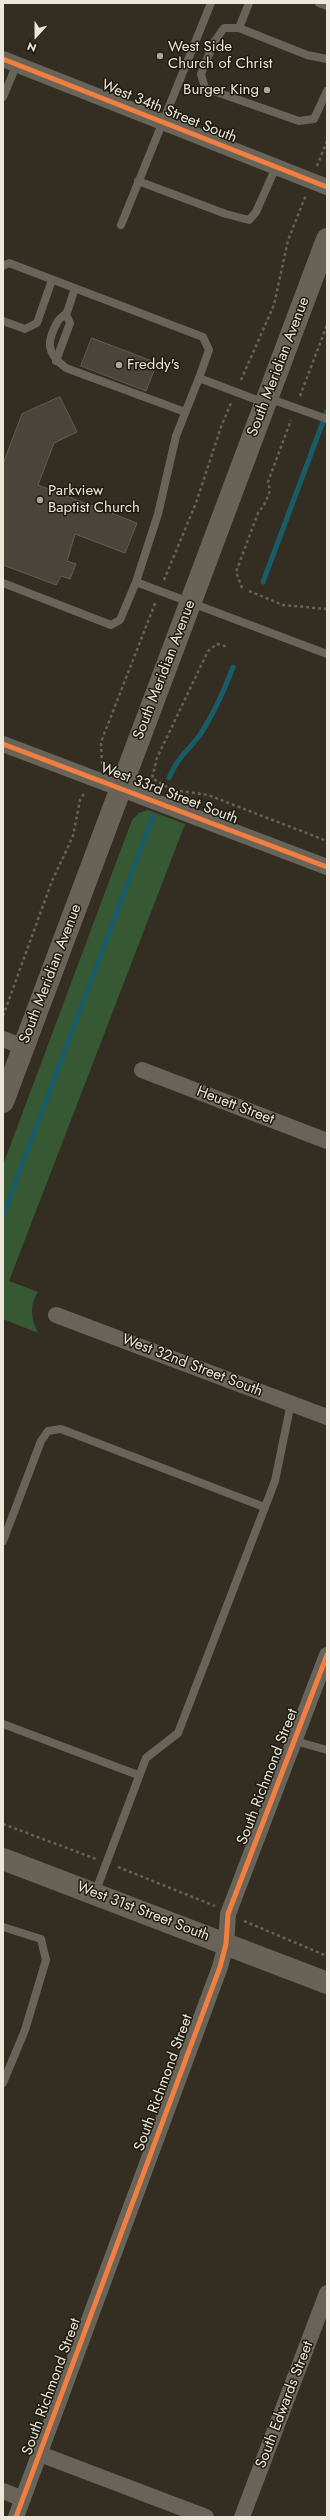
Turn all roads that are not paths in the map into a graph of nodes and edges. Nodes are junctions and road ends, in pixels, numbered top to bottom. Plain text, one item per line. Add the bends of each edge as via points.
1 (211, 3) edge
2 (249, 3) edge
3 (320, 3) edge
4 (327, 6) edge
5 (240, 28) junction
6 (327, 59) edge
7 (10, 62) edge
8 (327, 91) edge
9 (3, 97) edge
10 (162, 122) junction
11 (276, 167) junction
12 (138, 181) junction
13 (327, 187) edge
14 (121, 225) dead end
15 (327, 239) edge
16 (3, 266) edge
17 (52, 280) junction
18 (75, 288) junction
19 (66, 314) junction
20 (3, 321) edge
21 (56, 361) junction
22 (199, 378) junction
23 (266, 401) junction
24 (185, 412) junction
25 (327, 419) edge
26 (136, 582) junction
27 (3, 583) edge
28 (191, 602) junction
29 (327, 654) edge
30 (3, 744) edge
31 (121, 788) junction
32 (327, 867) edge
33 (3, 1039) edge
34 (23, 1047) junction
35 (142, 1070) dead end
36 (3, 1102) edge
37 (327, 1141) edge
38 (56, 1314) dead end
39 (291, 1403) junction
40 (327, 1417) edge
41 (264, 1507) junction
42 (3, 1542) edge
43 (327, 1655) edge
44 (3, 1724) edge
45 (294, 1741) junction
46 (327, 1750) edge
47 (138, 1775) junction
48 (3, 1859) edge
49 (95, 1894) junction
50 (3, 1927) edge
51 (226, 1944) junction
52 (327, 1983) edge
53 (3, 2083) edge
54 (327, 2293) edge
55 (40, 2454) junction
56 (3, 2491) edge
57 (23, 2499) junction
58 (16, 2517) edge
59 (206, 2517) edge
60 (242, 2517) edge

1 - 10 lane
2 - 5 lane
3 - 4 lane
5 - 6 lane via 307,55
5 - 8 lane via 224,28 214,42 201,74 205,88 299,121 314,119
7 - 9 lane
7 - 10 street, West 34th Street South
10 - 11 street, West 34th Street South
10 - 12 lane
11 - 12 lane via 256,212 249,220
11 - 13 street, West 34th Street South
12 - 14 lane
15 - 23 main road, South Meridian Avenue
16 - 17 lane via 10,263
17 - 18 lane
17 - 20 lane via 37,323 25,329
18 - 19 lane
18 - 22 lane via 203,337 209,350
19 - 21 lane via 70,323
19 - 21 lane via 58,319 49,342 49,352
21 - 24 lane via 66,368
22 - 23 lane
22 - 24 lane
23 - 25 lane
23 - 28 main road, South Meridian Avenue
24 - 26 lane via 176,436 158,514
26 - 27 lane via 120,620 111,625
26 - 28 lane
28 - 29 lane
28 - 31 main road, South Meridian Avenue
30 - 31 street, West 33rd Street South
31 - 32 street, West 33rd Street South
31 - 34 main road, South Meridian Avenue
33 - 34 street
34 - 36 main road, South Meridian Avenue
35 - 37 street, Heuett Street
38 - 39 street, West 32nd Street South
39 - 40 street, West 32nd Street South
39 - 41 lane via 275,1481
41 - 42 lane via 61,1429 48,1431 41,1440
41 - 47 lane via 178,1733 146,1758
43 - 45 street, South Richmond Street
44 - 47 lane
45 - 46 lane
45 - 51 street, South Richmond Street via 228,1914
47 - 49 lane
48 - 49 main road, West 31st Street South
49 - 51 main road, West 31st Street South
50 - 53 lane via 41,1939 46,1960 25,2030
51 - 52 main road, West 31st Street South
51 - 55 street, South Richmond Street via 220,1967
54 - 60 street, South Edwards Street
55 - 57 street, South Richmond Street
55 - 59 street
56 - 57 street
57 - 58 street, South Richmond Street

